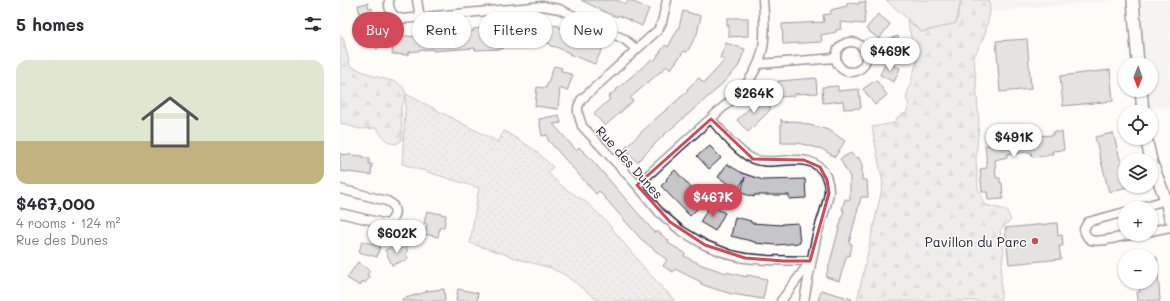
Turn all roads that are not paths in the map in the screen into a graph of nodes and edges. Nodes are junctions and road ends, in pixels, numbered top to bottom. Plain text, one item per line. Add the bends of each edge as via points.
1 (389, 0) edge
2 (416, 0) edge
3 (667, 0) edge
4 (763, 0) edge
5 (1132, 0) edge
6 (419, 12) edge
7 (471, 13) edge
8 (412, 18) edge
9 (636, 49) junction
10 (1137, 57) edge
11 (836, 58) dead end
12 (759, 64) junction
13 (711, 119) junction
14 (1158, 176) edge
15 (637, 185) junction
16 (340, 189) edge
17 (1168, 199) edge
18 (1158, 202) edge
19 (340, 213) edge
20 (1118, 214) edge
21 (1170, 218) edge
22 (1170, 227) edge
23 (1158, 230) edge
24 (1118, 237) edge
25 (810, 262) junction
26 (780, 301) edge
27 (804, 301) edge

1 - 8 street via 388,6 394,16
2 - 6 street
3 - 9 street, Rue des Dunes via 658,30
4 - 12 street via 765,33
5 - 10 street
7 - 9 street via 551,7 624,39
9 - 15 street, Rue des Dunes via 585,96 578,107 578,113 582,126
11 - 12 street
12 - 13 street via 744,86
13 - 15 street
13 - 25 street via 740,150 753,158 770,161 804,160 820,167 828,180 829,193
14 - 17 street
15 - 25 street, Rue des Dunes via 670,222 692,238 717,250 745,258
16 - 19 street via 387,201 392,204 395,212 391,222 387,224
17 - 18 street
17 - 21 street
20 - 24 street via 1088,222 1084,229 1090,239
22 - 23 street
25 - 26 street
25 - 27 street

